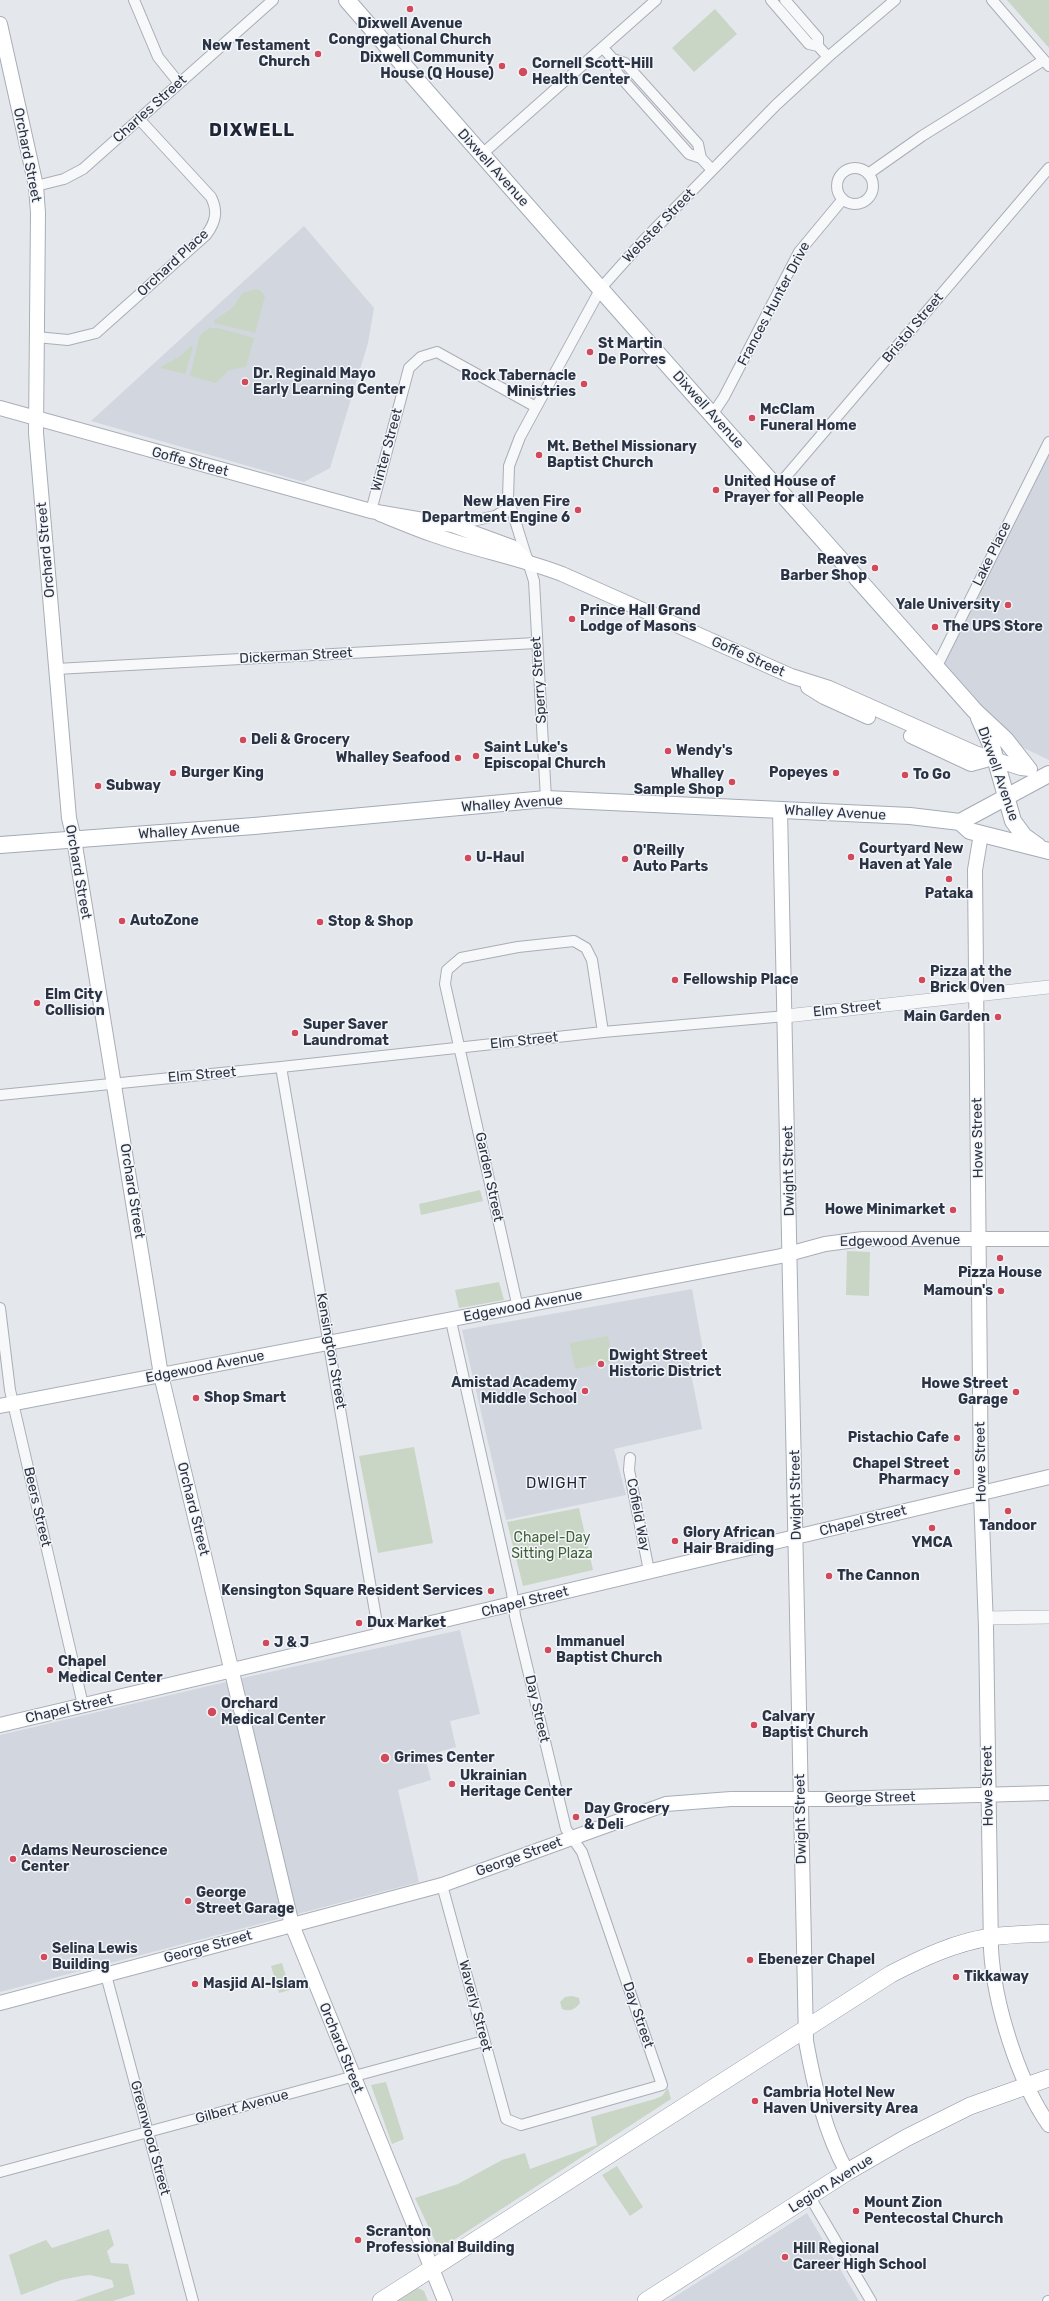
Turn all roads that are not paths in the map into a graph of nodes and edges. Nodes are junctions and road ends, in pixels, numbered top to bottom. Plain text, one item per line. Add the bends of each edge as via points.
1 (134, 0) edge
2 (273, 0) edge
3 (347, 0) edge
4 (656, 0) edge
5 (771, 0) edge
6 (784, 0) edge
7 (895, 0) edge
8 (992, 0) edge
9 (0, 24) edge
10 (818, 46) junction
11 (603, 48) junction
12 (828, 57) junction
13 (1046, 63) edge
14 (179, 83) junction
15 (140, 120) junction
16 (481, 156) junction
17 (1049, 168) edge
18 (712, 170) junction
19 (868, 174) junction
20 (36, 186) junction
21 (843, 199) junction
22 (601, 288) junction
23 (36, 337) junction
24 (536, 407) junction
25 (0, 408) edge
26 (712, 415) junction
27 (36, 418) junction
28 (1049, 442) edge
29 (778, 487) junction
30 (509, 508) junction
31 (375, 512) junction
32 (452, 525) junction
33 (528, 562) junction
34 (536, 643) junction
35 (936, 666) junction
36 (56, 669) junction
37 (975, 711) junction
38 (994, 758) junction
39 (1040, 774) edge
40 (1006, 798) junction
41 (546, 800) junction
42 (780, 810) junction
43 (960, 822) junction
44 (981, 834) junction
45 (74, 839) junction
46 (0, 845) edge
47 (1046, 850) edge
48 (1049, 987) edge
49 (976, 995) junction
50 (786, 1016) junction
51 (604, 1032) junction
52 (460, 1047) junction
53 (281, 1067) junction
54 (114, 1083) junction
55 (0, 1095) edge
56 (979, 1239) junction
57 (1049, 1239) edge
58 (790, 1254) junction
59 (0, 1308) edge
60 (518, 1308) junction
61 (451, 1321) junction
62 (330, 1344) junction
63 (161, 1376) junction
64 (7, 1404) edge
65 (630, 1458) dead end
66 (1049, 1477) edge
67 (981, 1493) junction
68 (796, 1538) junction
69 (649, 1571) junction
70 (514, 1604) junction
71 (1049, 1617) edge
72 (986, 1618) junction
73 (379, 1636) junction
74 (232, 1672) junction
75 (83, 1706) junction
76 (0, 1725) edge
77 (1049, 1793) edge
78 (988, 1795) junction
79 (801, 1799) junction
80 (572, 1838) junction
81 (442, 1885) junction
82 (292, 1925) junction
83 (1049, 1933) edge
84 (991, 1937) junction
85 (106, 1976) junction
86 (0, 2003) edge
87 (806, 2027) junction
88 (484, 2042) junction
89 (353, 2077) junction
90 (1049, 2078) edge
91 (1026, 2086) junction
92 (514, 2124) joint
93 (1049, 2125) edge
94 (148, 2132) junction
95 (0, 2172) edge
96 (848, 2172) junction
97 (810, 2197) junction
98 (432, 2268) junction
99 (193, 2301) edge
100 (381, 2301) edge
101 (445, 2301) edge
102 (646, 2301) edge
103 (871, 2301) edge

1 - 14 street via 158,56
2 - 14 street, Charles Street
3 - 16 main road, Dixwell Avenue
4 - 11 street
5 - 10 street via 810,44
6 - 10 street via 818,38
7 - 12 street, Webster Street
8 - 13 street
9 - 20 main road, Orchard Street
10 - 12 street
11 - 16 street
11 - 18 street via 613,59 617,74 689,154 701,158
12 - 18 street, Webster Street
13 - 19 street via 922,136
14 - 15 street, Charles Street
15 - 20 street, Charles Street via 77,173
15 - 23 street, Orchard Place via 211,197 214,205 214,222 206,235 96,333 68,340
16 - 22 main road, Dixwell Avenue
17 - 29 street, Bristol Street
18 - 22 street, Webster Street
19 - 21 street via 873,185 869,197 855,203
19 - 21 street via 858,168 852,168 842,174 837,188
20 - 23 main road, Orchard Street
21 - 26 street, Frances Hunter Drive via 799,252 724,397
22 - 24 street, Webster Street
22 - 26 main road, Dixwell Avenue
23 - 27 main road, Orchard Street
24 - 30 street, Webster Street via 520,437 509,466
24 - 31 street, Winter Street via 437,352 421,357 409,368
25 - 27 main road, Goffe Street
26 - 29 main road, Dixwell Avenue
27 - 31 main road, Goffe Street
27 - 36 main road, Orchard Street
28 - 35 street, Lake Place
29 - 35 main road, Dixwell Avenue
30 - 32 street via 489,518
30 - 33 street, Webster Street
31 - 32 main road, Goffe Street
31 - 33 main road, Goffe Street via 434,535
32 - 33 main road, Goffe Street via 512,547
33 - 34 street, Sperry Street via 534,581
33 - 38 main road, Goffe Street via 562,574 791,676 829,688 968,750
34 - 36 street, Dickerman Street
34 - 41 street, Sperry Street
35 - 37 main road, Dixwell Avenue
36 - 45 main road, Orchard Street via 69,818
37 - 38 main road, Dixwell Avenue
37 - 39 main road, Dixwell Avenue
38 - 39 main road, Goffe Street
38 - 40 main road, Dixwell Avenue
39 - 40 main road
40 - 43 main road
40 - 47 main road, Dixwell Avenue via 1017,829
41 - 42 main road, Whalley Avenue
41 - 45 main road, Whalley Avenue
42 - 43 main road, Whalley Avenue via 910,816
42 - 50 main road, Dwight Street
43 - 44 main road, Whalley Avenue via 970,831
44 - 47 main road, Whalley Avenue
44 - 49 main road, Howe Street via 975,870
45 - 46 main road, Whalley Avenue
45 - 54 main road, Orchard Street
48 - 49 street, Elm Street
49 - 50 street, Elm Street
49 - 56 main road, Howe Street
50 - 51 street, Elm Street
50 - 58 main road, Dwight Street
51 - 52 street, Elm Street
51 - 52 street, Garden Street via 592,960 586,948 574,942 554,943 461,958 447,970 445,984
52 - 53 street, Elm Street
52 - 60 street, Garden Street
53 - 54 street, Elm Street
53 - 62 street, Kensington Street
54 - 55 street, Elm Street
54 - 63 main road, Orchard Street
56 - 57 main road, Edgewood Avenue
56 - 58 main road, Edgewood Avenue via 863,1239 825,1244
56 - 67 main road, Howe Street
58 - 60 main road, Edgewood Avenue
58 - 68 main road, Dwight Street
59 - 64 street, Beers Street
60 - 61 main road, Edgewood Avenue
61 - 62 main road, Edgewood Avenue
61 - 70 street, Day Street
62 - 63 main road, Edgewood Avenue
62 - 73 street, Kensington Street
63 - 64 main road, Edgewood Avenue
63 - 74 main road, Orchard Street
64 - 75 street, Beers Street
65 - 69 street, Cofield Way via 629,1470
66 - 67 main road, Chapel Street
67 - 68 main road, Chapel Street
67 - 72 main road, Howe Street
68 - 69 main road, Chapel Street
68 - 79 main road, Dwight Street
69 - 70 main road, Chapel Street
70 - 73 main road, Chapel Street
70 - 80 street, Day Street via 566,1829
71 - 72 street
72 - 78 main road, Howe Street
73 - 74 main road, Chapel Street
74 - 75 main road, Chapel Street
74 - 82 main road, Orchard Street
75 - 76 main road, Chapel Street
77 - 78 main road, George Street
78 - 79 main road, George Street
78 - 84 main road, Howe Street
79 - 80 main road, George Street via 666,1804
79 - 87 main road, Dwight Street
80 - 81 main road, George Street
80 - 92 street, Day Street via 582,1852 662,2085 521,2125
81 - 82 main road, George Street
81 - 88 street, Waverly Street
82 - 85 main road, George Street
82 - 89 main road, Orchard Street
83 - 84 highway
84 - 87 highway via 964,1943 911,1964 870,1986
84 - 91 main road, Howe Street via 994,1982
85 - 86 main road, George Street
85 - 94 street, Greenwood Street
87 - 96 main road, Dwight Street via 811,2066 824,2117 834,2147
87 - 98 highway
88 - 89 street, Gilbert Avenue
88 - 92 street, Waverly Street via 506,2119
89 - 94 street, Gilbert Avenue
89 - 98 main road, Orchard Street
90 - 91 highway, Legion Avenue
91 - 93 main road, Howe Street via 1035,2106
91 - 96 highway, Legion Avenue via 944,2118
94 - 95 street, Gilbert Avenue
94 - 99 street, Greenwood Street
96 - 97 highway, Legion Avenue
97 - 102 highway, Legion Avenue
97 - 103 street
98 - 100 highway
98 - 101 main road, Orchard Street

